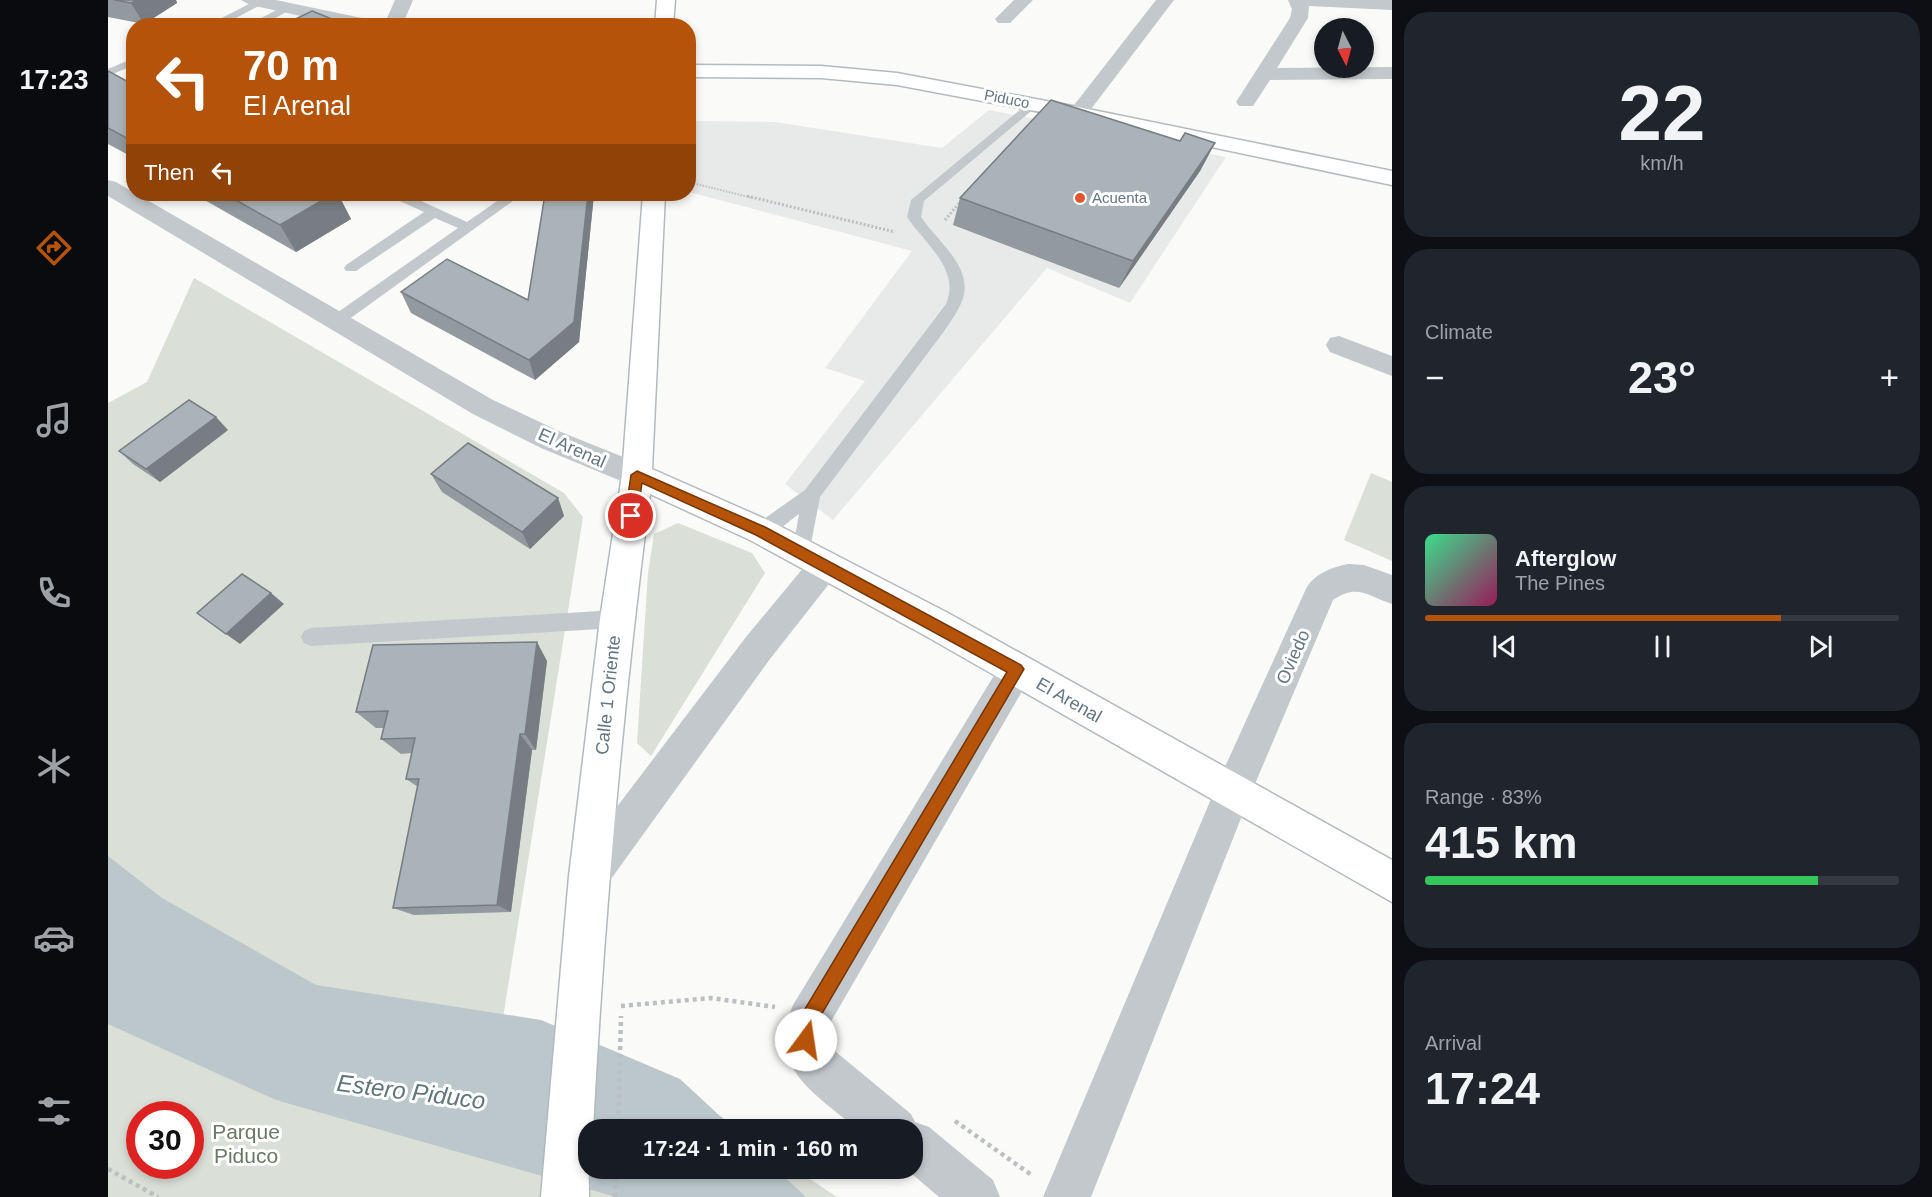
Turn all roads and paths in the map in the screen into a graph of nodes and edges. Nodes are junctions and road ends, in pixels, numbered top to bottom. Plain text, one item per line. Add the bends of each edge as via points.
1 (404, 0) edge
2 (666, 0) edge
3 (1024, 0) edge
4 (1165, 0) edge
5 (1297, 0) edge
6 (256, 1) edge
7 (1345, 3) edge
8 (1392, 5) edge
9 (290, 7) junction
10 (225, 18) edge
11 (267, 18) edge
12 (340, 18) edge
13 (396, 18) edge
14 (665, 18) edge
15 (1004, 19) dead end
16 (126, 63) edge
17 (111, 68) edge
18 (696, 71) edge
19 (1392, 73) edge
20 (1263, 74) junction
21 (126, 86) edge
22 (108, 94) edge
23 (1246, 102) dead end
24 (1032, 104) junction
25 (1078, 113) junction
26 (1392, 178) edge
27 (696, 184) edge
28 (108, 187) edge
29 (964, 197) edge
30 (126, 198) edge
31 (132, 201) edge
32 (411, 201) edge
33 (506, 201) edge
34 (654, 201) edge
35 (434, 212) junction
36 (468, 228) junction
37 (923, 233) junction
38 (351, 268) dead end
39 (336, 321) junction
40 (1339, 345) dead end
41 (1392, 366) edge
42 (637, 475) junction
43 (811, 495) junction
44 (761, 531) junction
45 (813, 559) junction
46 (1392, 590) edge
47 (617, 619) junction
48 (311, 637) dead end
49 (1016, 669) junction
50 (1232, 794) junction
51 (589, 876) junction
52 (1392, 882) edge
53 (711, 998) dead end
54 (621, 1006) dead end
55 (621, 1022) dead end
56 (618, 1119) edge
57 (882, 1119) edge
58 (923, 1153) edge
59 (108, 1169) edge
60 (616, 1179) edge
61 (158, 1197) edge
62 (566, 1197) edge
63 (615, 1197) edge
64 (976, 1197) edge
65 (1066, 1197) edge

1 - 13 street
2 - 14 street
3 - 15 street
4 - 25 street
5 - 7 street
5 - 20 street via 1299,18
6 - 9 street
6 - 10 lane
7 - 8 street
9 - 11 lane
9 - 12 street
16 - 17 lane
18 - 24 street, Piduco via 872,75
19 - 20 street
20 - 23 street
21 - 22 lane
24 - 25 street, Piduco
24 - 37 lane via 918,201 914,217
25 - 26 street, Piduco
27 - 37 path via 910,236
28 - 30 street, El Arenal
29 - 37 path via 932,232
31 - 39 street, El Arenal
32 - 35 lane
33 - 36 lane
34 - 42 street, Calle 1 Oriente
35 - 36 lane
35 - 38 lane
36 - 39 lane
37 - 43 lane via 945,254 957,276 956,298 940,326
39 - 42 street, El Arenal via 483,407
40 - 41 street
42 - 44 street, El Arenal
42 - 47 street, Calle 1 Oriente
43 - 44 lane
43 - 45 lane
44 - 45 street, El Arenal
45 - 49 street, El Arenal
45 - 51 street via 758,648
46 - 50 street, Oviedo via 1354,575 1334,580 1322,591
47 - 48 lane
47 - 51 street, Calle 1 Oriente
49 - 50 street, El Arenal
49 - 57 street via 808,1020 806,1040 812,1061
50 - 52 street, El Arenal
50 - 65 street, Oviedo
51 - 62 street, Calle 1 Oriente
53 - 54 path
55 - 56 path
58 - 64 street
59 - 61 path
60 - 63 path

